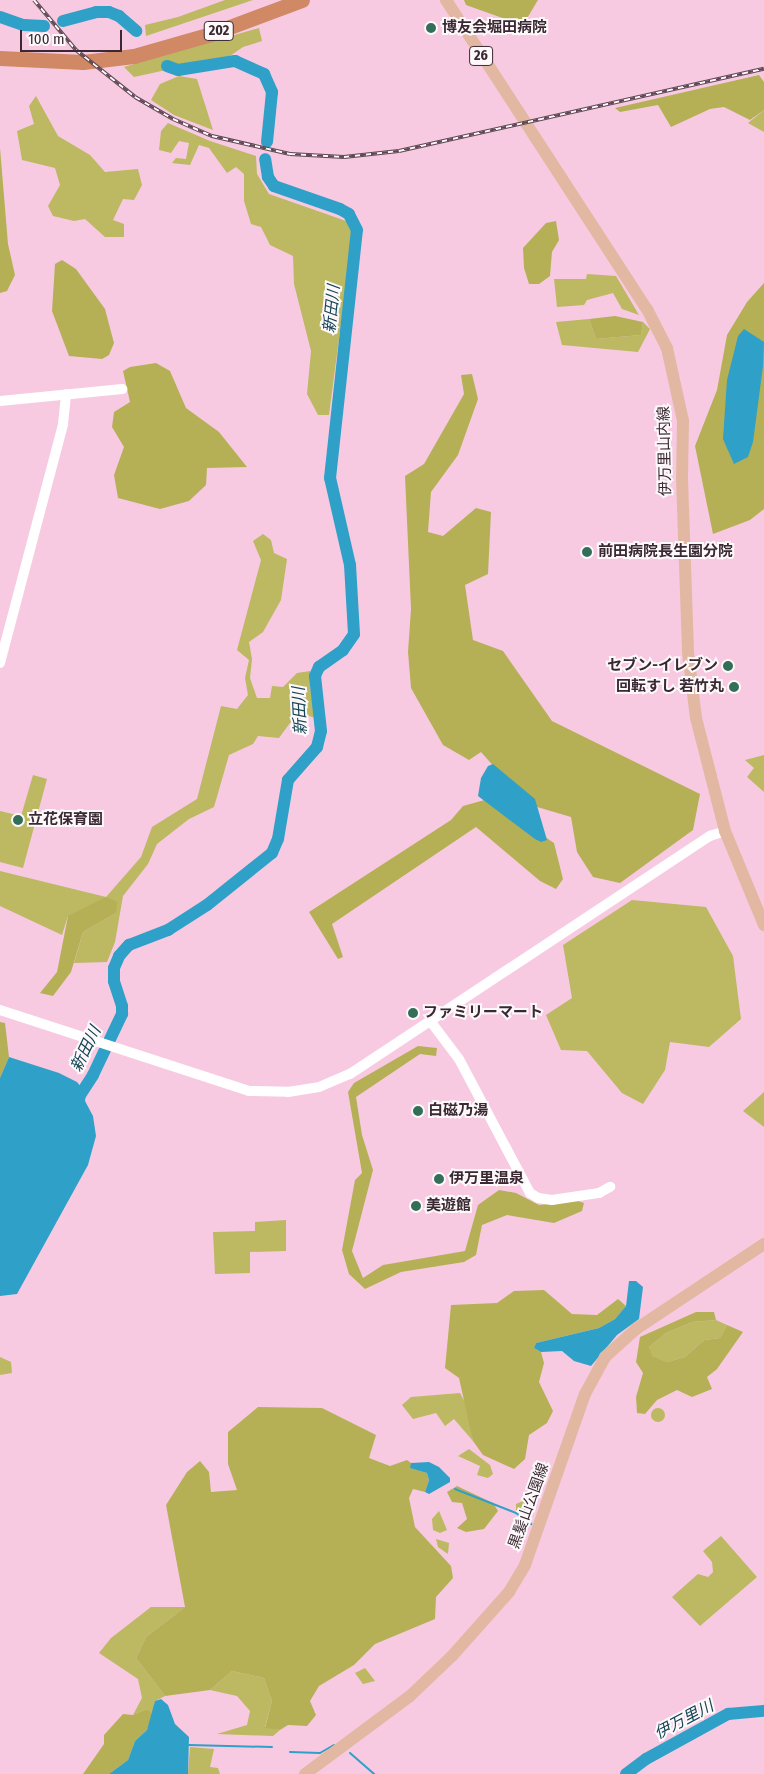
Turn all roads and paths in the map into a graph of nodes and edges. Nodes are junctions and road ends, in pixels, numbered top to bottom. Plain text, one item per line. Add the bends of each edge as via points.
1 (274, 0) edge
2 (302, 0) edge
3 (446, 0) edge
4 (0, 49) edge
5 (134, 51) junction
6 (0, 58) edge
7 (122, 389) dead end
8 (66, 394) junction
9 (0, 401) edge
10 (0, 662) edge
11 (725, 831) junction
12 (764, 925) edge
13 (0, 1010) edge
14 (431, 1022) junction
15 (610, 1187) dead end
16 (764, 1244) edge
17 (305, 1774) edge

1 - 5 highway, 202
2 - 5 highway, 202 via 211,34
3 - 11 main road, 伊万里山内線 / 26 via 655,323 673,364 683,421 688,652 696,718
4 - 5 highway, 202 via 64,53
5 - 6 highway, 202 via 83,62
7 - 8 street
8 - 9 street
8 - 10 street via 64,424
11 - 12 main road, 伊万里山内線 / 26
11 - 14 street via 710,836
13 - 14 street via 249,1090 288,1092 319,1087 350,1074
14 - 15 street via 459,1059 530,1193 552,1200 599,1193
16 - 17 main road, 黒髪山公園線 via 636,1329 605,1357 585,1394 527,1558 509,1592 452,1656 410,1696

